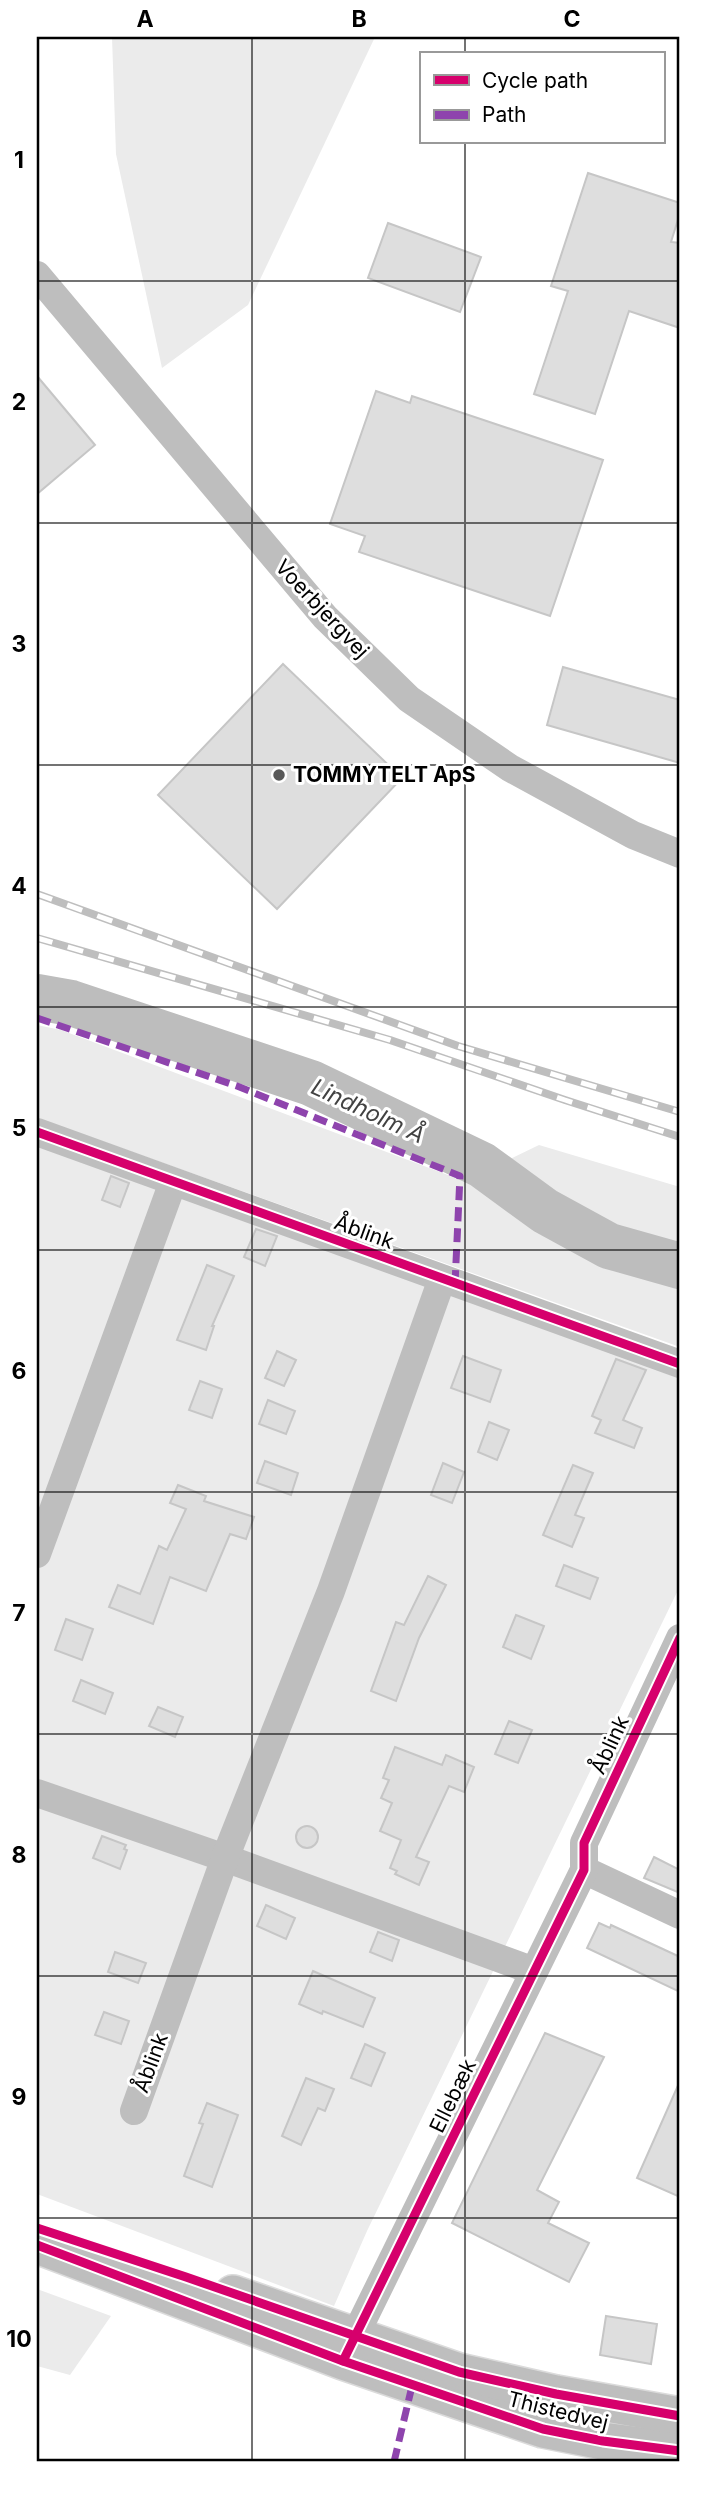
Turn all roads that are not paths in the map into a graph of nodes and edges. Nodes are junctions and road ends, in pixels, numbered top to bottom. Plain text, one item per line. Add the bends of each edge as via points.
1 (37, 275) edge
2 (680, 854) edge
3 (37, 1132) edge
4 (173, 1182) junction
5 (442, 1279) junction
6 (680, 1364) edge
7 (37, 1554) edge
8 (680, 1638) edge
9 (37, 1793) edge
10 (225, 1858) junction
11 (584, 1870) junction
12 (680, 1915) edge
13 (534, 1971) junction
14 (134, 2111) dead end
15 (37, 2228) edge
16 (37, 2245) edge
17 (349, 2348) junction
18 (613, 2403) junction
19 (680, 2416) edge
20 (680, 2451) edge
21 (597, 2452) edge

1 - 2 street, Voerbjergvej via 325,617 409,699 510,768 633,835
3 - 4 street, Åblink
4 - 5 street, Åblink
4 - 7 street
5 - 6 street, Åblink
5 - 10 street, Åblink via 331,1591
8 - 11 street, Åblink via 584,1843
9 - 10 street
10 - 13 street
10 - 14 street, Åblink
11 - 12 street
11 - 13 street, Ellebæk
13 - 17 street, Ellebæk
15 - 17 main road, Thistedvej via 186,2277
16 - 17 main road, Thistedvej
17 - 18 main road, Thistedvej
17 - 21 main road, Thistedvej
18 - 19 main road, Thistedvej
18 - 21 street
20 - 21 main road, Thistedvej

